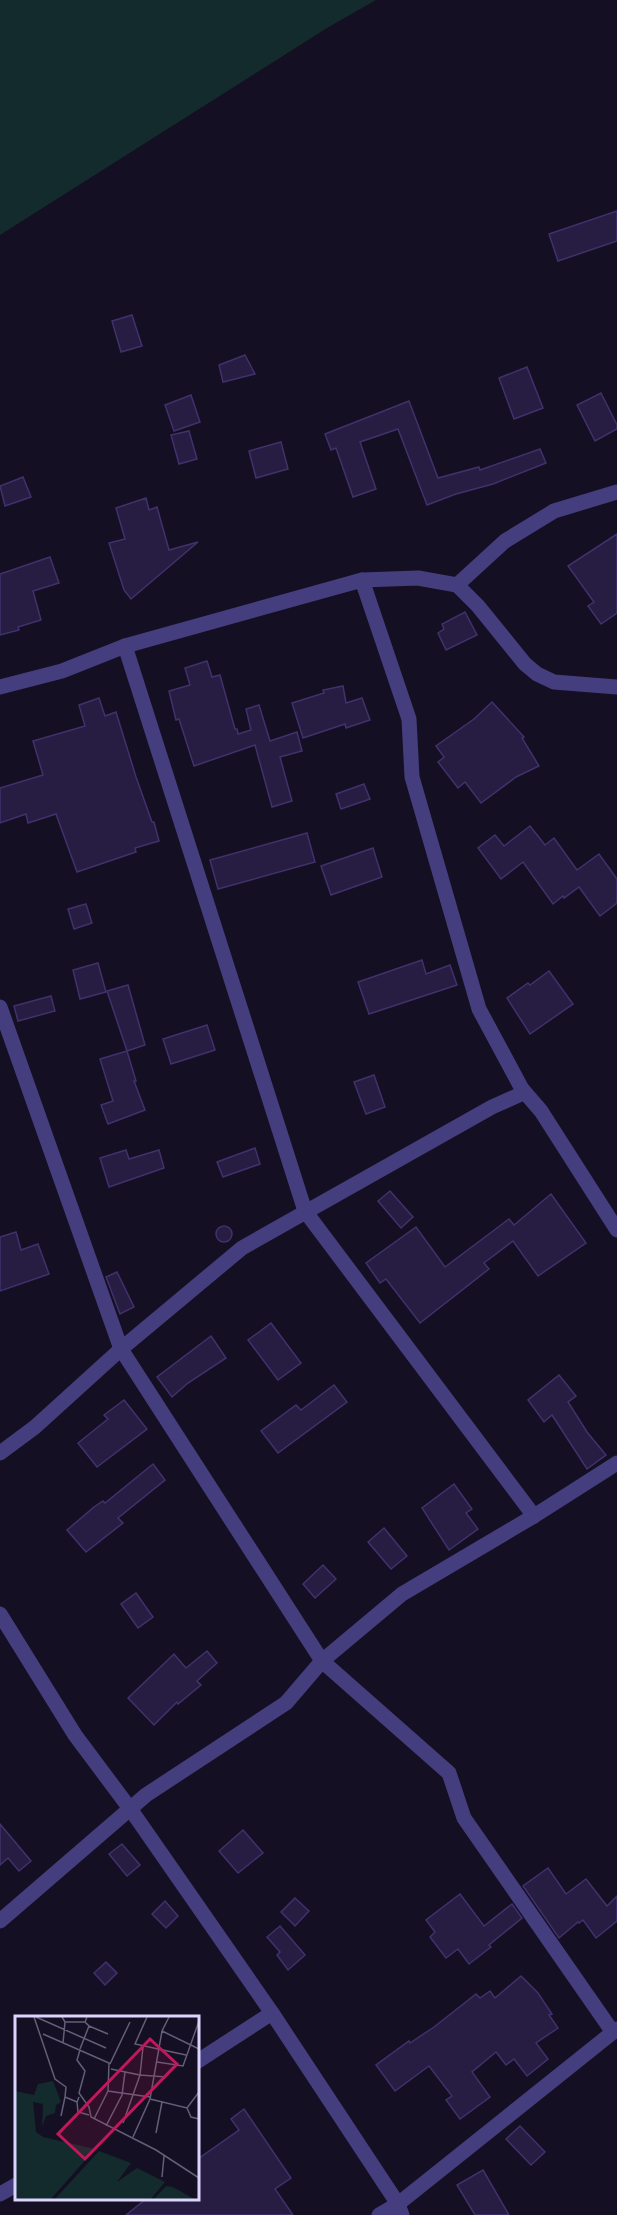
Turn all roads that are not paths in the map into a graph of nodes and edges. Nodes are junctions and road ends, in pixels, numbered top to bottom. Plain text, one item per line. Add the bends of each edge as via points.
1 (617, 492) edge
2 (362, 580) junction
3 (457, 585) junction
4 (125, 646) junction
5 (0, 687) edge
6 (617, 687) edge
7 (0, 1007) edge
8 (522, 1089) junction
9 (305, 1212) junction
10 (617, 1230) edge
11 (121, 1349) junction
12 (0, 1453) edge
13 (617, 1463) edge
14 (534, 1516) junction
15 (0, 1614) edge
16 (322, 1661) junction
17 (131, 1810) junction
18 (0, 1921) edge
19 (272, 2013) junction
20 (614, 2030) edge
21 (200, 2060) edge
22 (15, 2185) edge
23 (0, 2194) edge
24 (400, 2210) edge
25 (379, 2215) edge

1 - 3 street via 554,511 505,542
2 - 3 street via 418,578
2 - 4 street
2 - 8 street via 409,719 412,777 479,1009
3 - 6 street via 537,674 554,682
4 - 5 street via 62,670
4 - 9 street
7 - 11 street
8 - 9 street via 519,1095
8 - 10 street via 541,1111
9 - 11 street via 242,1248
9 - 14 street
11 - 12 street via 35,1427
11 - 16 street
13 - 14 street
14 - 16 street via 402,1594
15 - 17 street via 75,1735
16 - 17 street via 286,1703 171,1778
16 - 20 street via 449,1773 464,1818
17 - 18 street
17 - 19 street
19 - 21 street
19 - 24 street
20 - 24 street
22 - 23 street
24 - 25 street

